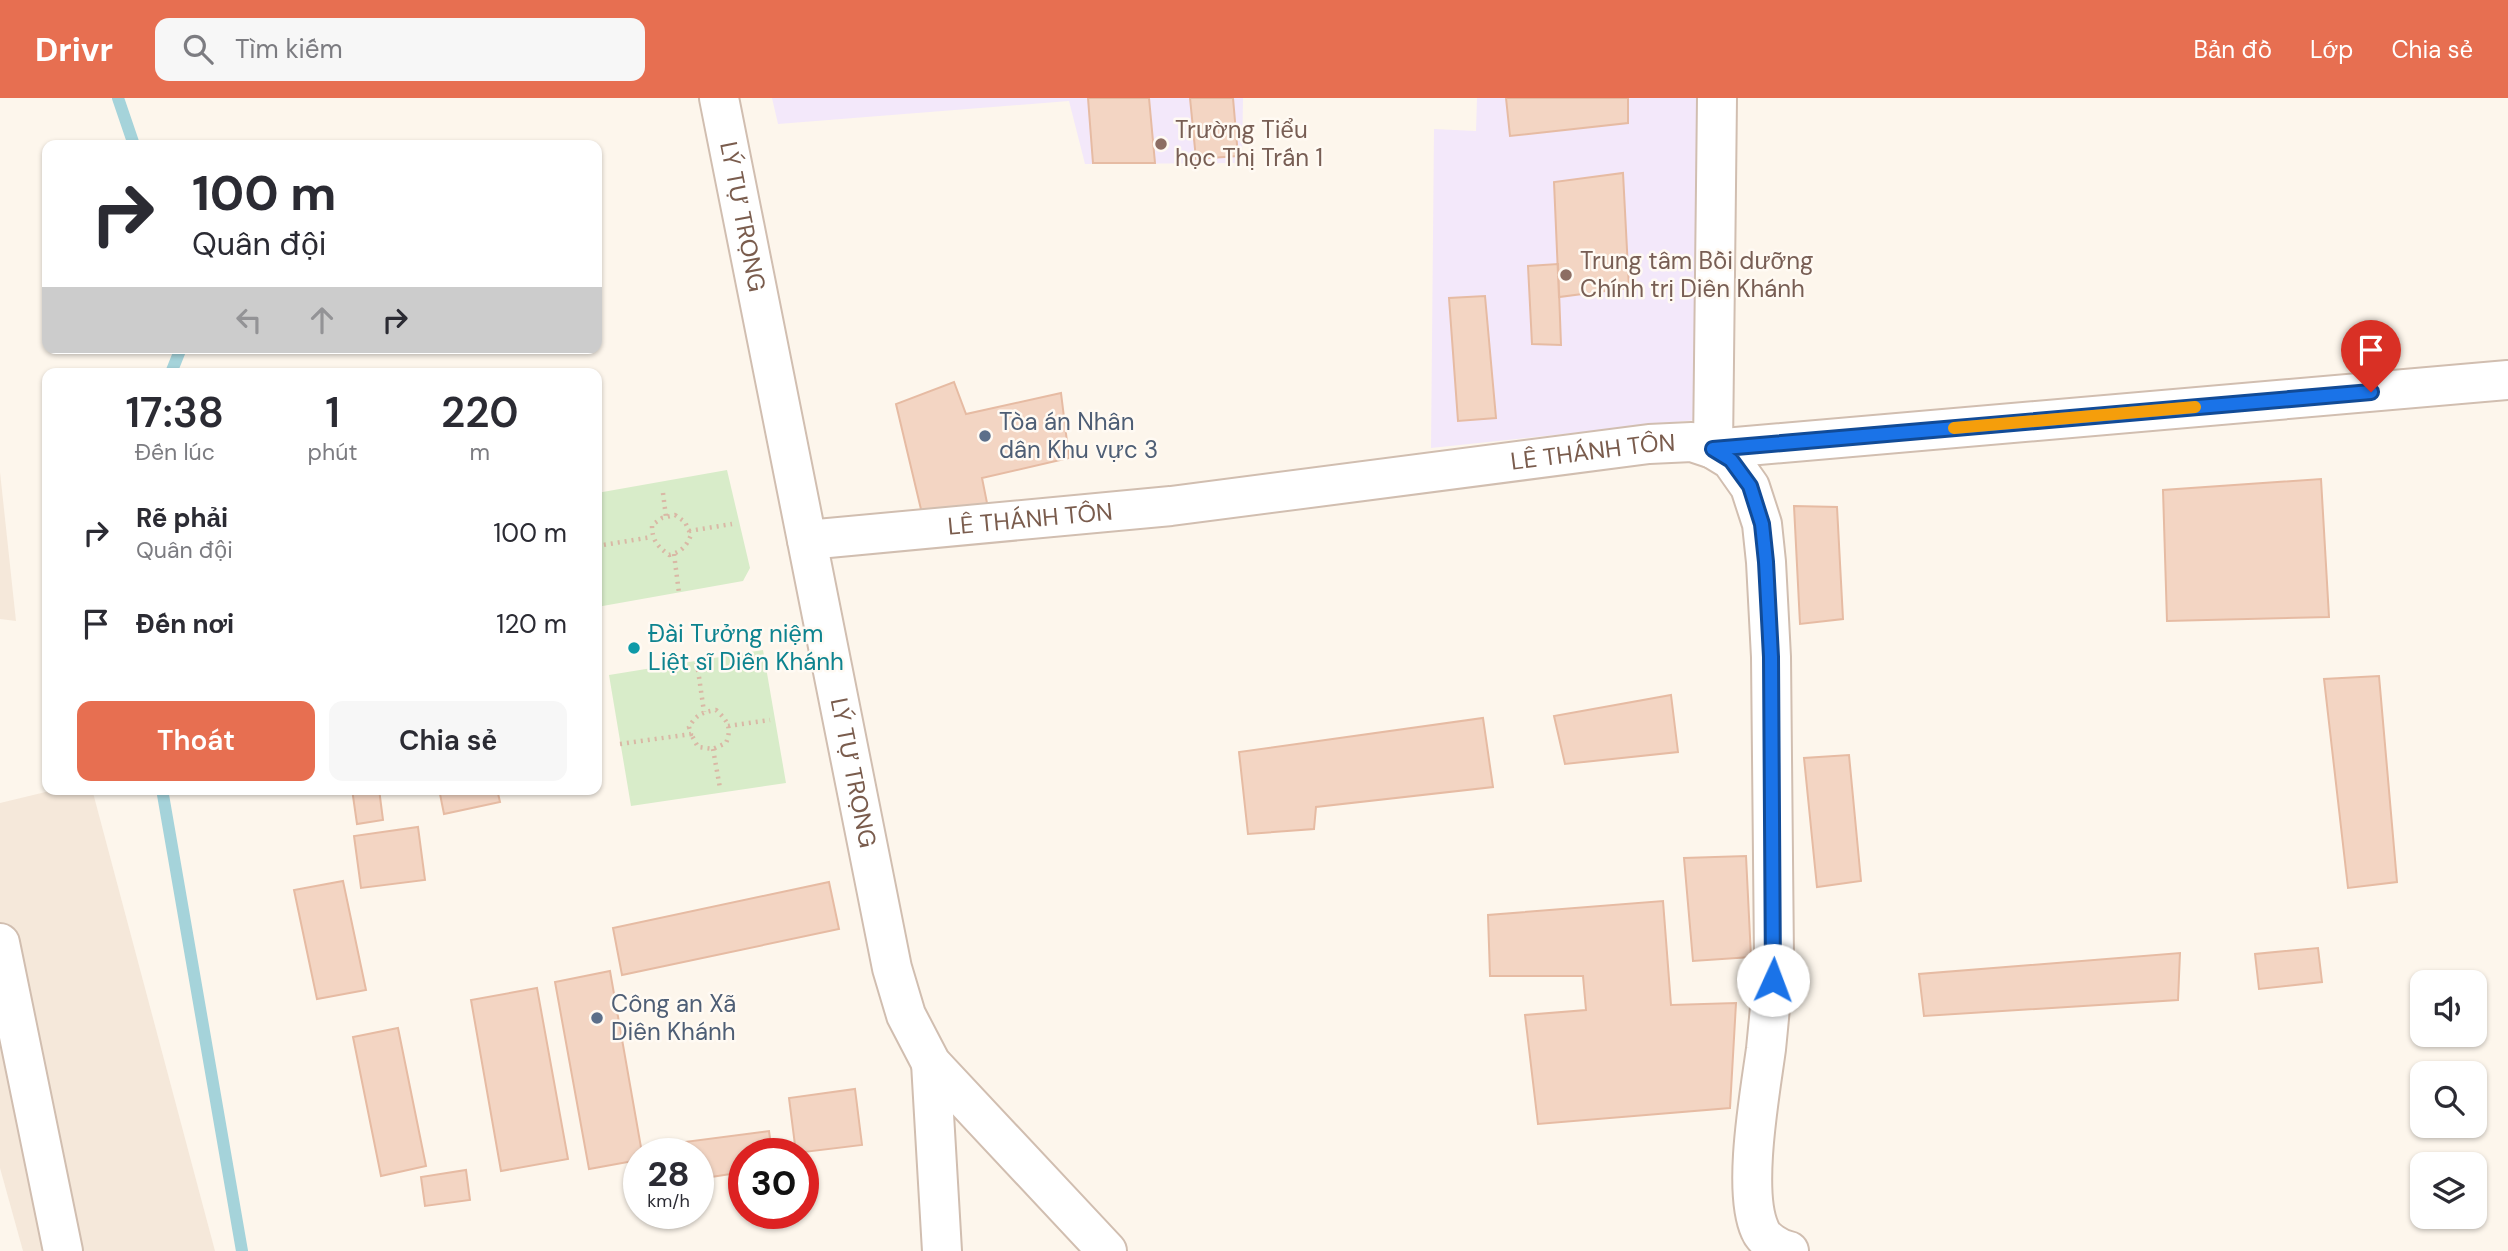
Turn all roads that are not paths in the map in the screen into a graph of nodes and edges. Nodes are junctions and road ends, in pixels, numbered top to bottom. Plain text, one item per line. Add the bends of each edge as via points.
1 (719, 98) edge
2 (1717, 98) edge
3 (2508, 380) edge
4 (1713, 449) junction
5 (807, 540) junction
6 (0, 943) edge
7 (931, 1063) junction
8 (63, 1251) edge
9 (942, 1251) edge
10 (1107, 1251) edge
11 (1789, 1251) edge

1 - 5 street, LÝ TỰ TRỌNG
2 - 4 street
3 - 4 street
4 - 5 street, LÊ THÁNH TÔN via 1692,442 1649,444 1171,506
4 - 11 street, LÊ THÁNH TÔN via 1731,460 1750,486 1762,524 1766,562 1774,958 1755,1127 1754,1206 1760,1233 1779,1249
5 - 7 street, LÝ TỰ TRỌNG via 891,968 906,1014
6 - 8 street
7 - 9 street
7 - 10 street, LÝ TỰ TRỌNG

